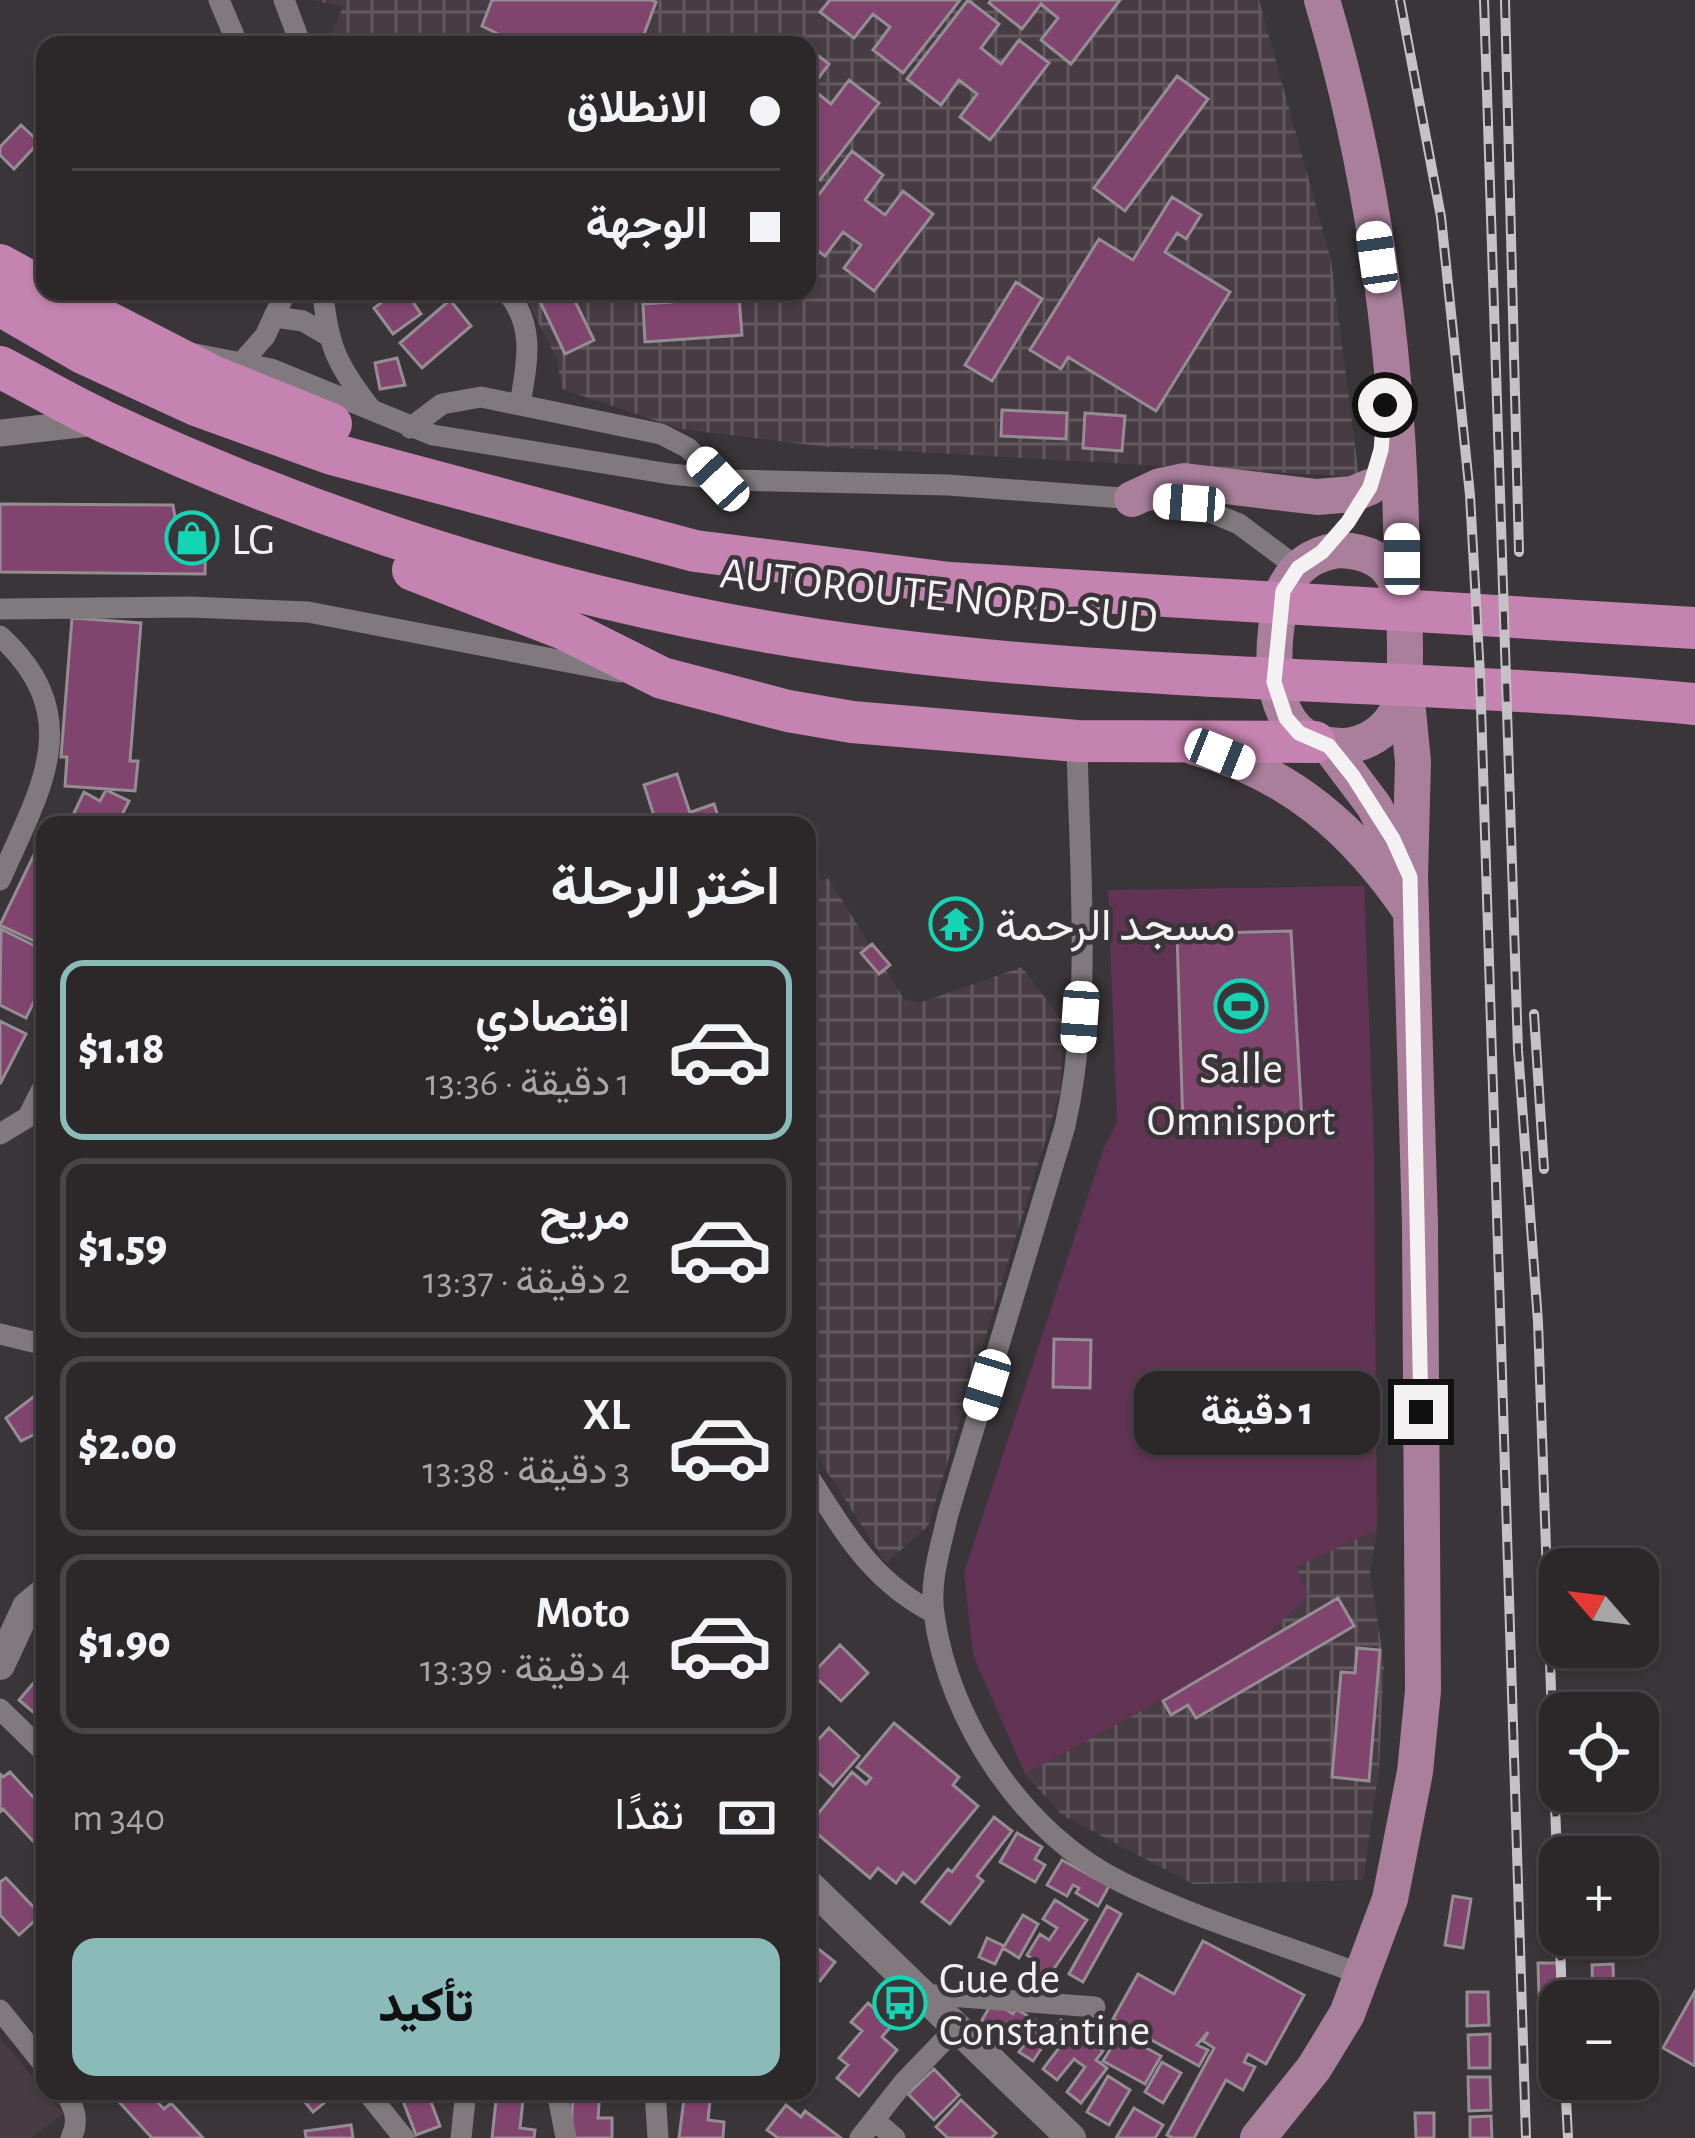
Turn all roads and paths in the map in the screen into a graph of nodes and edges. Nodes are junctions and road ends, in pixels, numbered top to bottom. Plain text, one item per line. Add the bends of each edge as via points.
1 (219, 0) edge
2 (284, 0) edge
3 (1322, 0) edge
4 (234, 36) edge
5 (298, 36) edge
6 (0, 265) edge
7 (36, 285) edge
8 (63, 300) edge
9 (282, 300) edge
10 (324, 300) edge
11 (512, 300) edge
12 (0, 304) edge
13 (275, 317) junction
14 (327, 335) junction
15 (158, 349) junction
16 (1390, 360) junction
17 (243, 361) junction
18 (0, 367) edge
19 (520, 404) junction
20 (371, 410) junction
21 (104, 421) junction
22 (410, 428) junction
23 (0, 433) edge
24 (718, 479) junction
25 (424, 480) junction
26 (262, 486) junction
27 (1370, 487) junction
28 (1132, 499) junction
29 (1310, 560) junction
30 (1402, 593) junction
31 (0, 609) edge
32 (1695, 628) edge
33 (0, 636) edge
34 (662, 678) junction
35 (1405, 680) junction
36 (1695, 704) edge
37 (1077, 741) junction
38 (1173, 742) junction
39 (1322, 744) junction
40 (1410, 877) junction
41 (0, 880) edge
42 (1412, 914) junction
43 (36, 1102) edge
44 (0, 1134) edge
45 (0, 1334) edge
46 (36, 1343) edge
47 (816, 1488) edge
48 (36, 1613) edge
49 (934, 1613) junction
50 (0, 1666) edge
51 (0, 1709) edge
52 (36, 1744) edge
53 (816, 1892) edge
54 (1364, 1975) junction
55 (921, 1994) junction
56 (1095, 2007) dead end
57 (0, 2010) edge
58 (956, 2027) junction
59 (36, 2055) edge
60 (70, 2100) edge
61 (373, 2100) edge
62 (465, 2100) edge
63 (559, 2100) edge
64 (656, 2100) edge
65 (867, 2129) edge
66 (1065, 2135) edge
67 (1258, 2137) edge
68 (70, 2138) edge
69 (404, 2138) edge
70 (461, 2138) edge
71 (566, 2138) edge
72 (658, 2138) edge
73 (895, 2138) edge

1 - 4 street
2 - 5 street
3 - 16 main road via 1364,164
6 - 7 highway
8 - 15 highway
9 - 13 street
10 - 14 street
11 - 19 street via 529,344
12 - 25 highway, AUTOROUTE NORD-SUD via 196,405
13 - 14 street via 303,320
13 - 17 street
14 - 20 street
15 - 17 street
15 - 25 highway via 367,438
16 - 27 main road
16 - 30 main road
17 - 20 street
18 - 21 highway, AUTOROUTE NORD-SUD
19 - 22 street via 461,398
19 - 24 street via 661,434
20 - 22 street
21 - 23 street
21 - 26 highway, AUTOROUTE NORD-SUD
22 - 24 street
24 - 28 street
25 - 32 highway, AUTOROUTE NORD-SUD via 695,551 950,583
26 - 34 highway via 329,536 563,629
26 - 36 highway, AUTOROUTE NORD-SUD via 456,558 689,617 826,640 1211,675
27 - 28 main road via 1296,497 1184,481
27 - 29 main road
28 - 29 street via 1204,508
29 - 30 main road via 1354,550 1395,578
29 - 39 main road via 1289,578 1280,604 1274,682 1286,718
30 - 35 main road
31 - 34 street via 308,612
33 - 41 street via 42,686 50,736 47,774
34 - 37 highway via 851,722
35 - 39 main road via 1401,703 1373,737 1352,746
35 - 40 main road
37 - 38 highway
37 - 49 street via 1076,1072 948,1514
38 - 39 highway
38 - 42 main road via 1250,766 1307,797 1378,863
39 - 40 main road via 1374,806
40 - 42 main road
42 - 54 main road via 1423,1691 1406,1831
43 - 44 street via 28,1118
45 - 46 street
47 - 49 street via 867,1564
48 - 50 main road
49 - 54 street via 976,1737 1006,1789 1048,1830 1119,1881
51 - 52 street
53 - 55 main road
54 - 67 main road via 1323,2055
55 - 56 street
55 - 58 main road
57 - 59 street
58 - 65 street
58 - 66 main road
60 - 68 street
61 - 69 street
62 - 70 street
63 - 71 street
64 - 72 street
65 - 73 street

